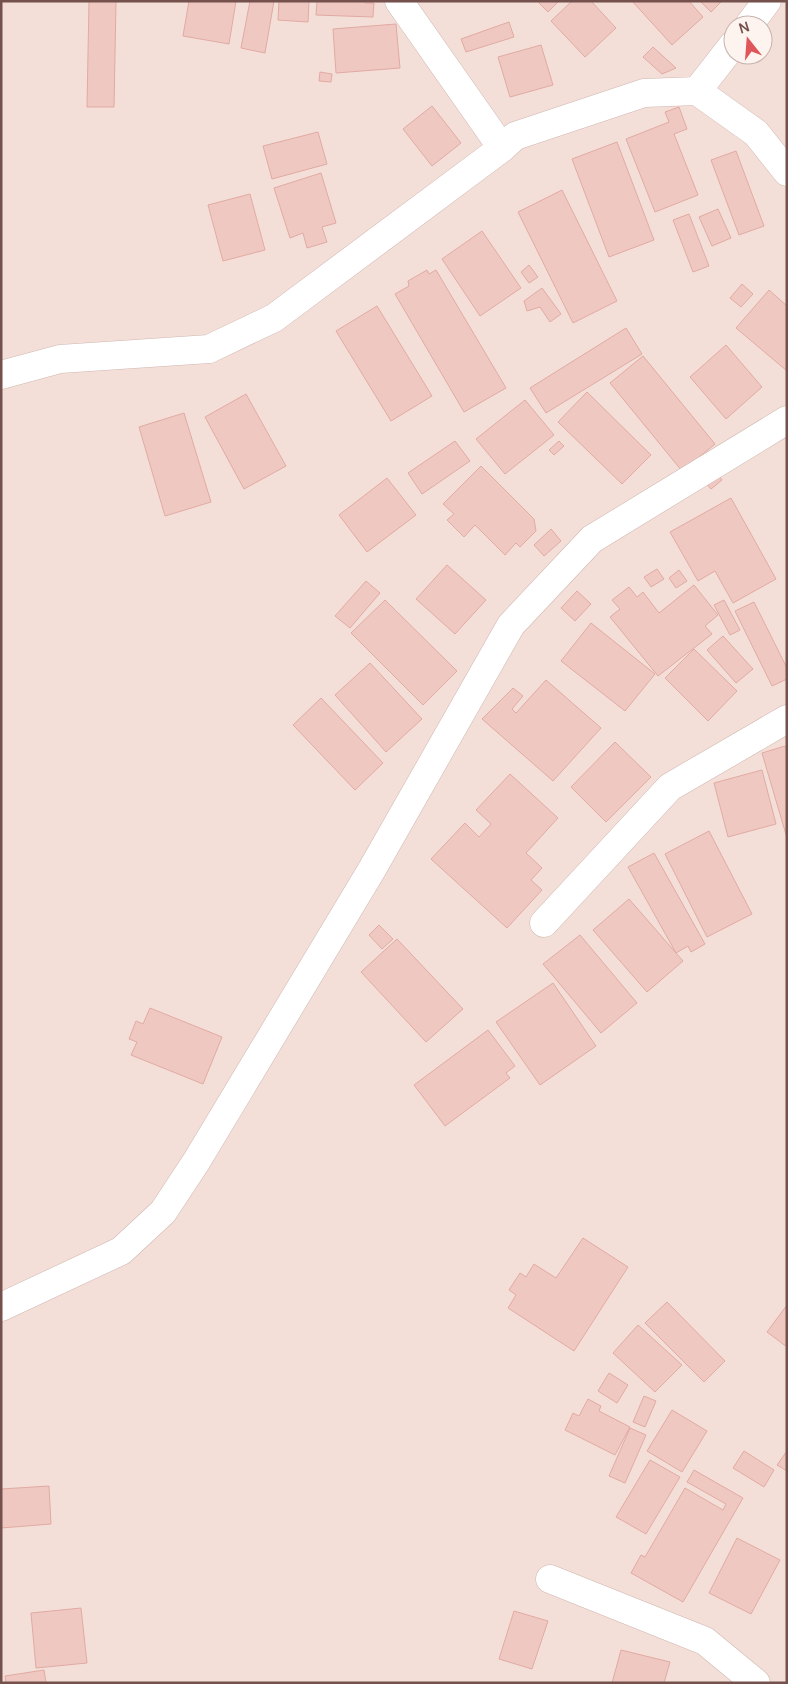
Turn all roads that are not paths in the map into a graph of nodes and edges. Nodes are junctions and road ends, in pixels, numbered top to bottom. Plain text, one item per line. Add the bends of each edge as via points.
1 (399, 1) edge
2 (767, 1) edge
3 (756, 15) edge
4 (723, 58) edge
5 (697, 91) junction
6 (502, 148) junction
7 (787, 172) edge
8 (1, 375) edge
9 (787, 420) edge
10 (787, 719) edge
11 (544, 923) dead end
12 (1, 1307) edge
13 (550, 1579) dead end
14 (756, 1683) edge

1 - 6 street
2 - 3 street
4 - 5 street
5 - 6 street via 644,93 515,136
5 - 7 street via 756,133
6 - 8 street via 274,318 209,349 60,359
9 - 12 street via 592,539 511,625 371,871 163,1212 121,1251
10 - 11 street via 670,787
13 - 14 street via 705,1641

